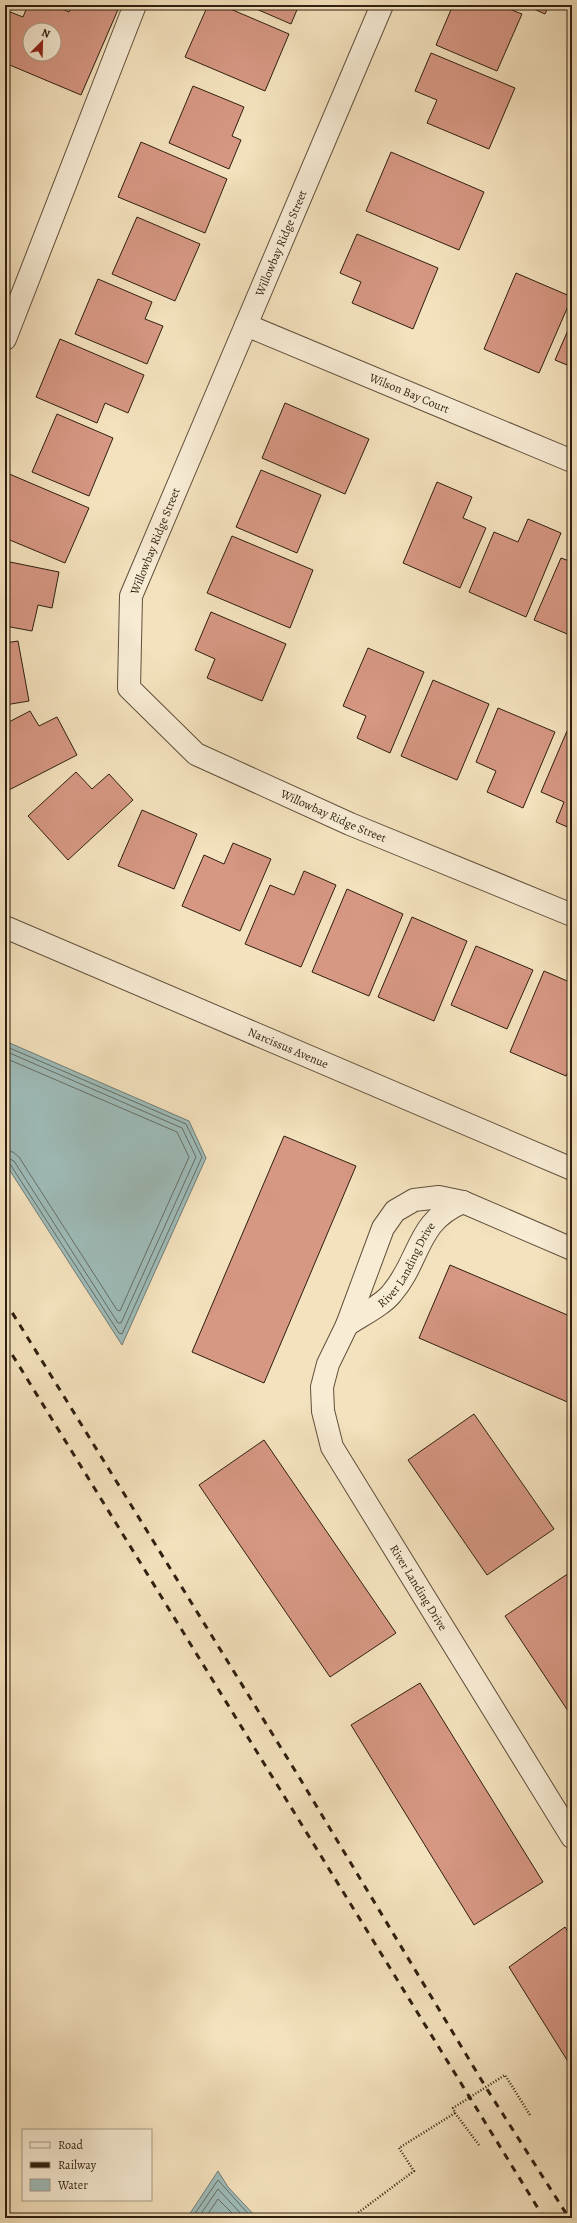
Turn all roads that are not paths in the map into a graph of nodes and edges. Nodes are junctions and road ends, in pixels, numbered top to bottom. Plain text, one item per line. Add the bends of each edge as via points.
1 (135, 5) edge
2 (382, 5) edge
3 (246, 325) junction
4 (5, 339) edge
5 (572, 462) edge
6 (572, 915) edge
7 (5, 927) edge
8 (572, 1169) edge
9 (463, 1202) junction
10 (572, 1249) edge
11 (347, 1325) junction
12 (572, 1837) edge

1 - 4 street
2 - 3 street, Willowbay Ridge Street
3 - 5 street, Wilson Bay Court
3 - 6 street, Willowbay Ridge Street via 131,596 129,688 196,754 350,824
7 - 8 street, Narcissus Avenue
9 - 10 street, River Landing Drive
9 - 11 street, River Landing Drive via 448,1208 437,1217 423,1236 406,1275 390,1295
9 - 11 street, River Landing Drive via 439,1197 414,1200 395,1211 383,1228
11 - 12 street, River Landing Drive via 328,1364 322,1387 323,1411 332,1448

